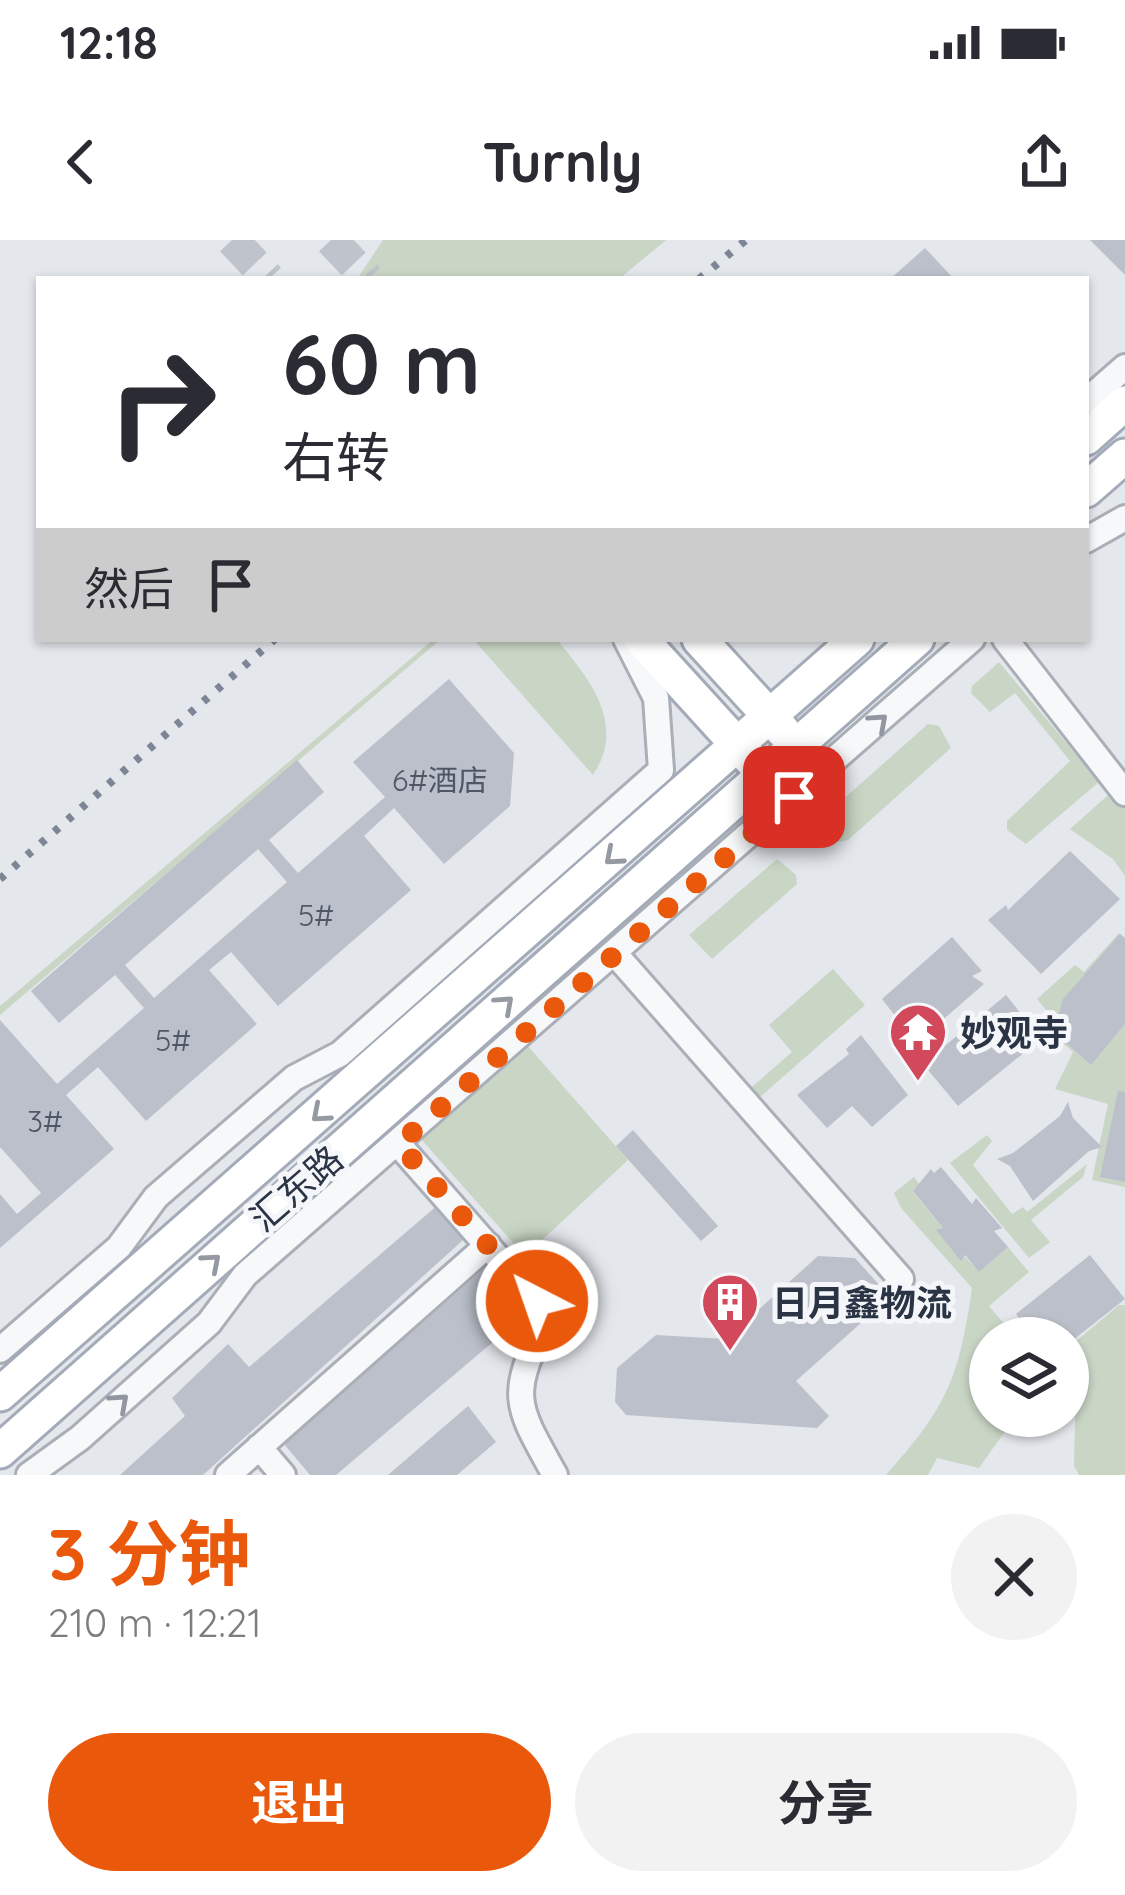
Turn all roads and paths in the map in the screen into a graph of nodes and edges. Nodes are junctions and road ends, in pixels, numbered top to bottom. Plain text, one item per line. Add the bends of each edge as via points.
1 (1125, 367) edge
2 (1089, 398) edge
3 (1125, 404) edge
4 (1089, 435) edge
5 (1125, 455) edge
6 (1089, 487) edge
7 (1125, 518) edge
8 (1089, 538) edge
9 (628, 642) edge
10 (644, 642) edge
11 (702, 642) edge
12 (854, 642) edge
13 (914, 642) edge
14 (969, 642) edge
15 (1007, 642) edge
16 (769, 716) junction
17 (738, 746) junction
18 (796, 746) junction
19 (661, 770) junction
20 (765, 773) junction
21 (1125, 794) edge
22 (656, 820) junction
23 (525, 933) junction
24 (464, 945) junction
25 (616, 955) junction
26 (399, 1099) junction
27 (391, 1151) junction
28 (488, 1245) junction
29 (901, 1280) dead end
30 (4, 1347) edge
31 (0, 1379) edge
32 (0, 1394) edge
33 (260, 1447) junction
34 (0, 1451) edge
35 (29, 1475) edge
36 (228, 1475) edge
37 (283, 1475) edge
38 (555, 1475) edge

1 - 2 street
3 - 4 main road
5 - 6 main road
7 - 8 street
9 - 19 street via 656,698
10 - 17 main road
11 - 16 main road
12 - 16 main road, 汇东路
13 - 18 main road, 汇东路
25 -> 14 street
15 - 21 street
16 - 17 main road, 汇东路
16 - 18 main road
17 - 20 main road
17 - 22 main road, 汇东路
18 - 20 main road, 汇东路
19 - 22 street
19 - 24 street
26 -> 20 main road, 汇东路
22 -> 23 main road, 汇东路
23 - 24 street
23 -> 32 main road, 汇东路
24 - 30 street via 156,1197 119,1247
25 - 27 street
25 - 29 street
26 - 27 street
34 -> 26 main road, 汇东路
27 - 28 street
35 -> 27 street via 209,1324 245,1275
28 - 33 street
28 - 38 street via 537,1301 545,1323 518,1378 524,1420
30 - 31 street
33 - 36 street
33 - 37 street

